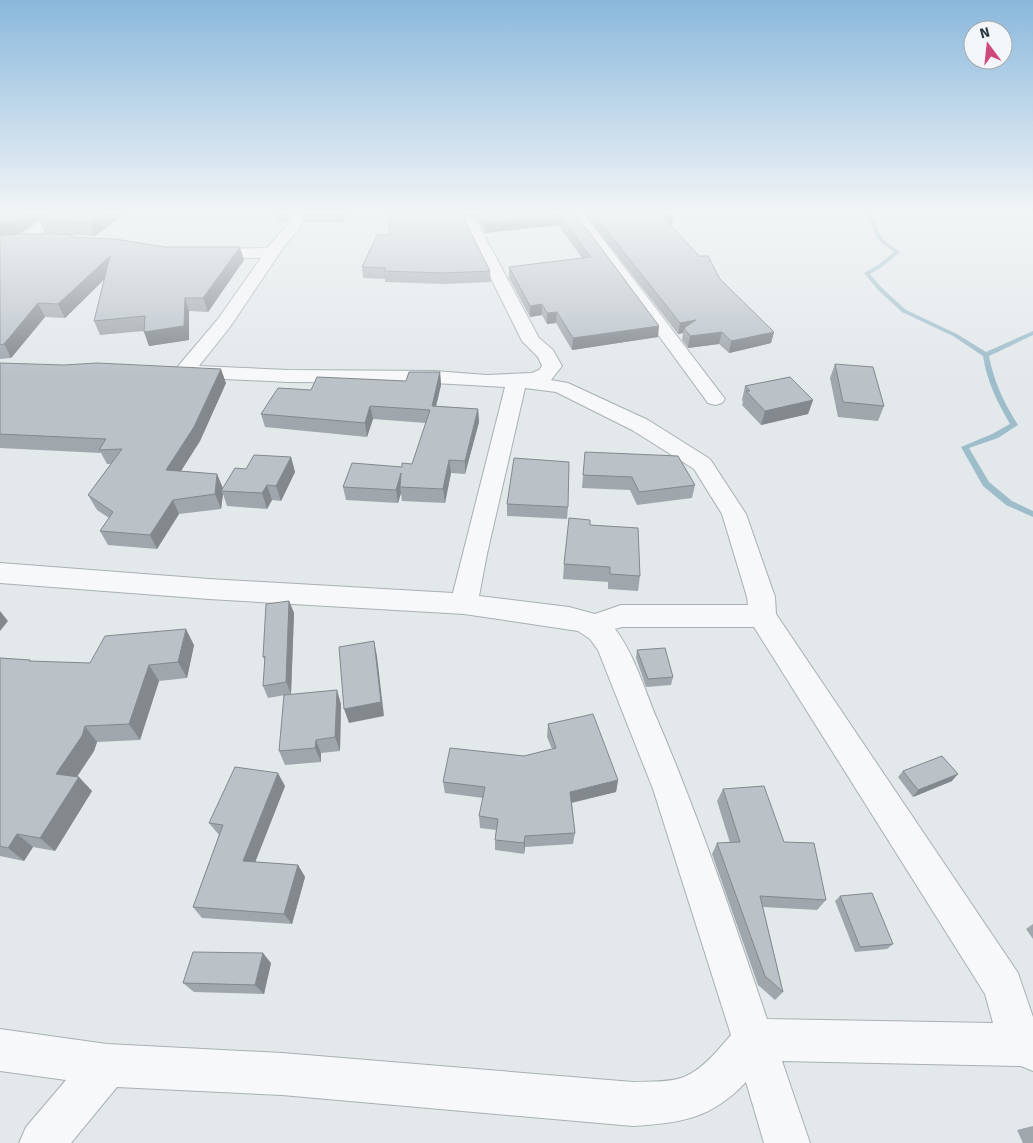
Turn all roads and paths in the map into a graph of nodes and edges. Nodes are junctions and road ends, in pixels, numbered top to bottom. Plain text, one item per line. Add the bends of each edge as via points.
1 (263, 266) edge
2 (492, 266) edge
3 (616, 266) edge
4 (517, 380) junction
5 (715, 399) dead end
6 (0, 573) edge
7 (464, 604) junction
8 (762, 616) junction
9 (592, 626) junction
10 (754, 1040) junction
11 (1029, 1047) edge
12 (0, 1050) edge
13 (107, 1065) junction
14 (42, 1143) edge
15 (787, 1143) edge

1 - 4 street via 224,323 175,371
2 - 4 street via 530,341 546,354 552,366 546,375 538,379
3 - 5 street
4 - 7 street
4 - 8 street via 561,387 640,425 702,464 734,514 761,597
6 - 7 street via 209,590
7 - 9 street via 569,618
8 - 9 street via 621,616
8 - 11 street via 1004,987 1010,1016
9 - 10 street via 610,644 656,755 691,848
10 - 11 street
10 - 13 street via 728,1073 707,1089 680,1100 633,1104 282,1074
10 - 15 street
12 - 13 street
13 - 14 street

